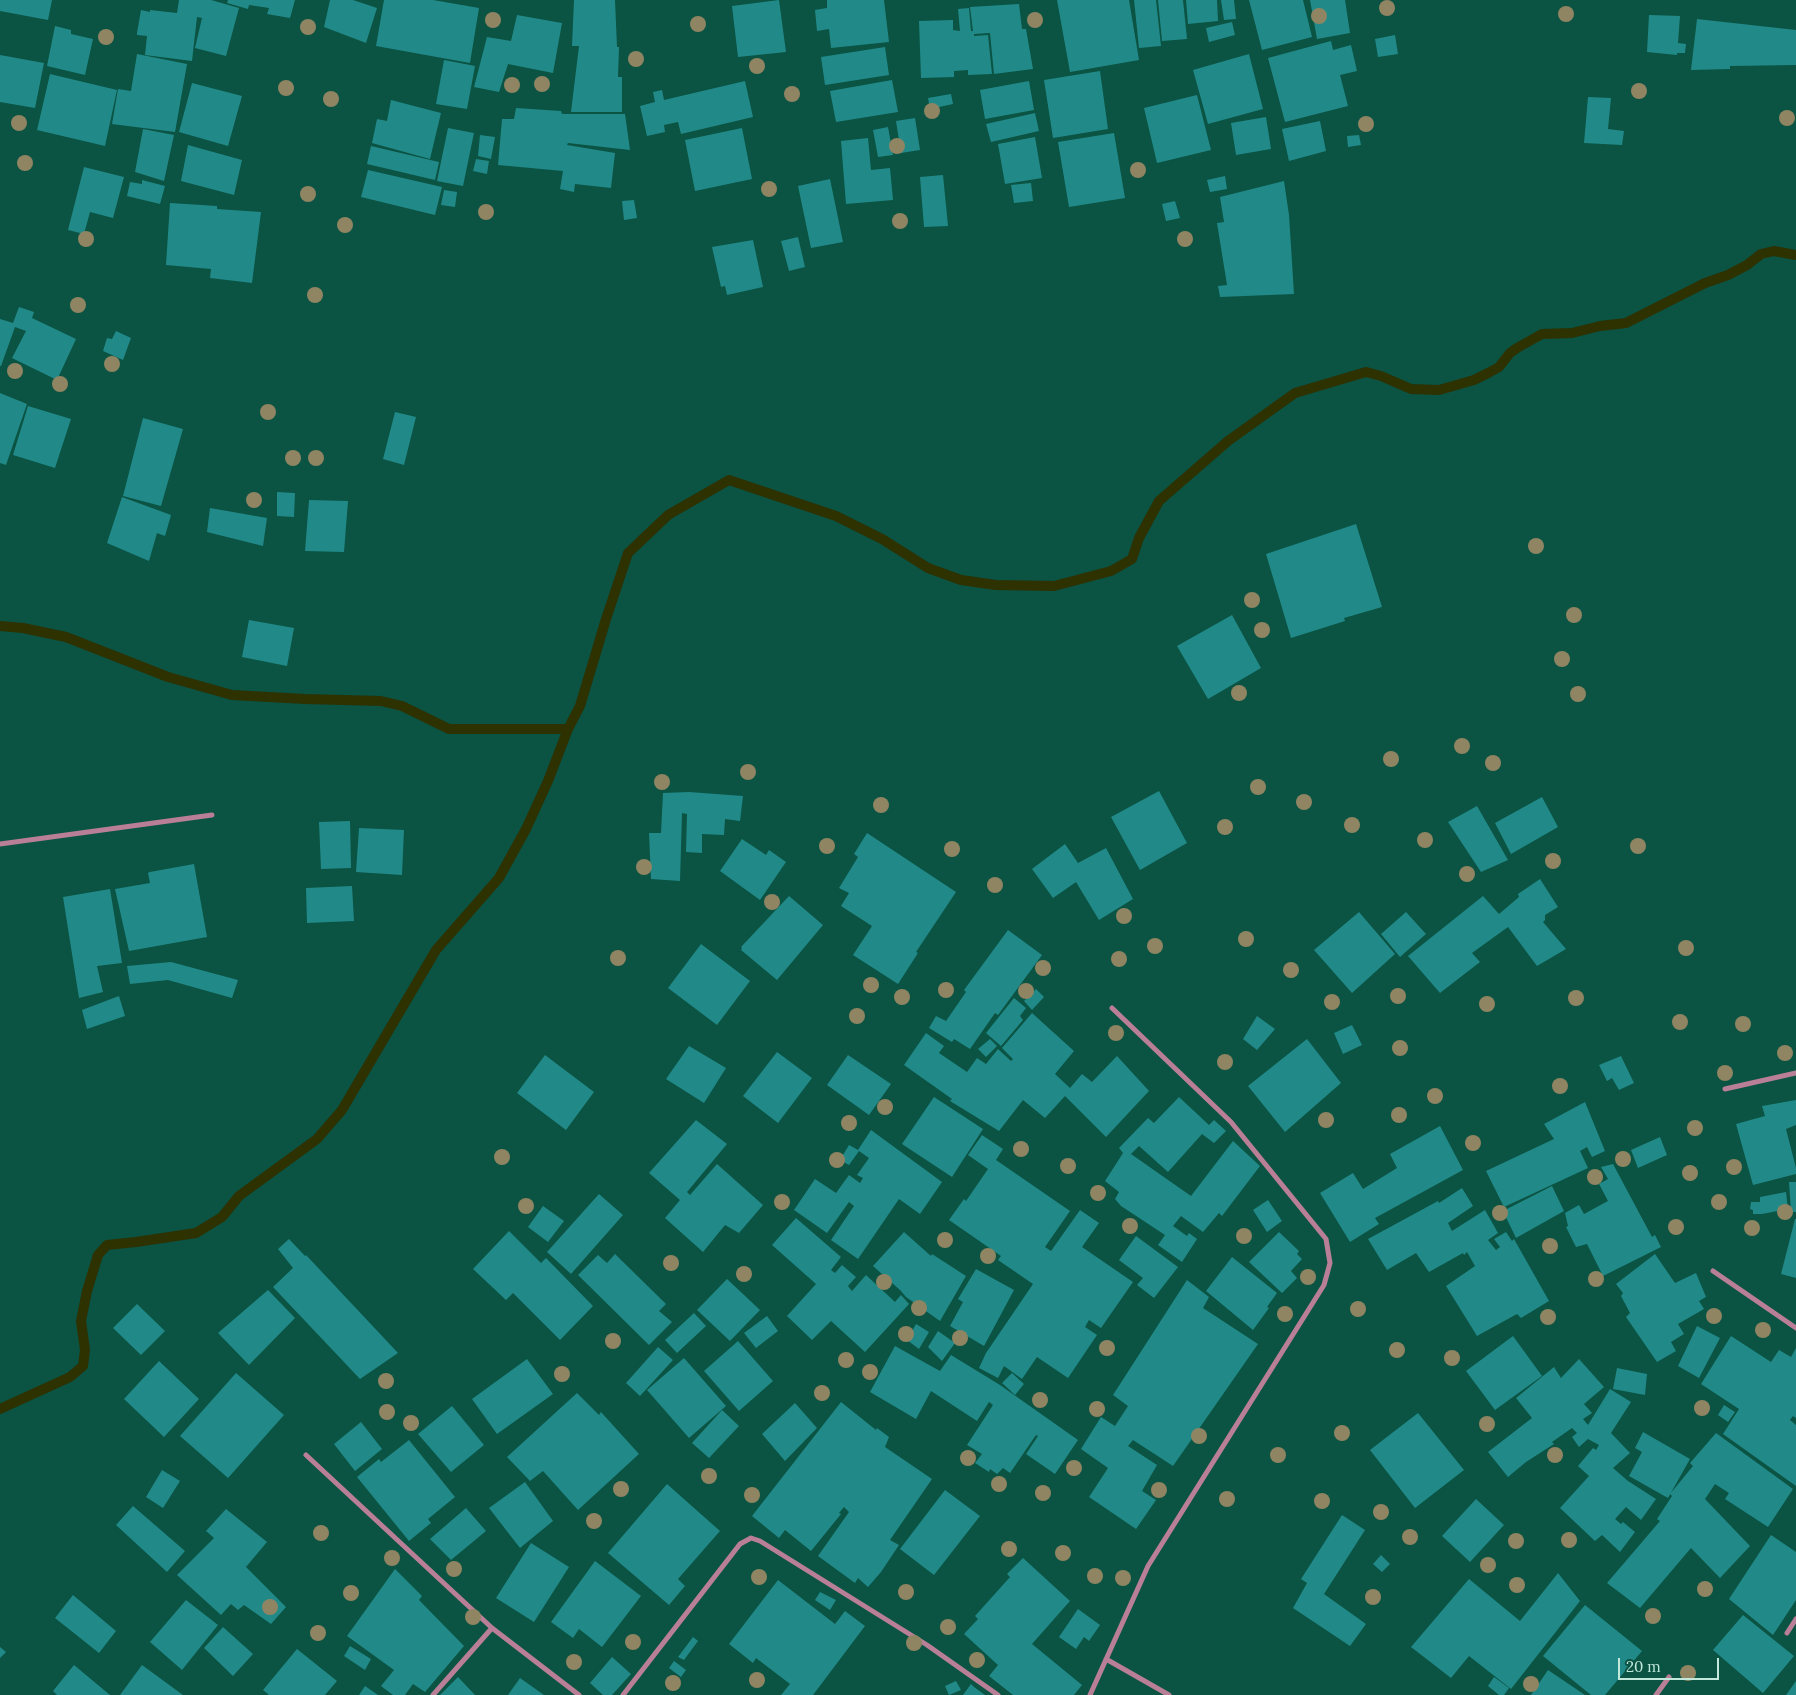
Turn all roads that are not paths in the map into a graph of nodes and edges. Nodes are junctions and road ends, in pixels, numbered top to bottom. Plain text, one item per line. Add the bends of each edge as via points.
1 (212, 815) dead end
2 (0, 844) edge
3 (1112, 1008) dead end
4 (1796, 1073) edge
5 (1724, 1089) dead end
6 (1714, 1271) dead end
7 (1796, 1328) edge
8 (306, 1454) dead end
9 (1796, 1619) edge
10 (492, 1628) junction
11 (1787, 1633) dead end
12 (1106, 1659) junction
13 (1669, 1677) dead end
14 (433, 1695) edge
15 (579, 1695) edge
16 (622, 1695) edge
17 (998, 1695) edge
18 (1090, 1695) edge
19 (1169, 1695) edge
20 (1656, 1695) edge

1 - 2 street
3 - 12 street via 1231,1122 1326,1239 1330,1263 1324,1285 1148,1566
4 - 5 street
6 - 7 street
8 - 10 street
9 - 11 street
10 - 14 street
10 - 15 street
12 - 18 street
12 - 19 street
13 - 20 street
16 - 17 street via 740,1544 751,1538 927,1645

